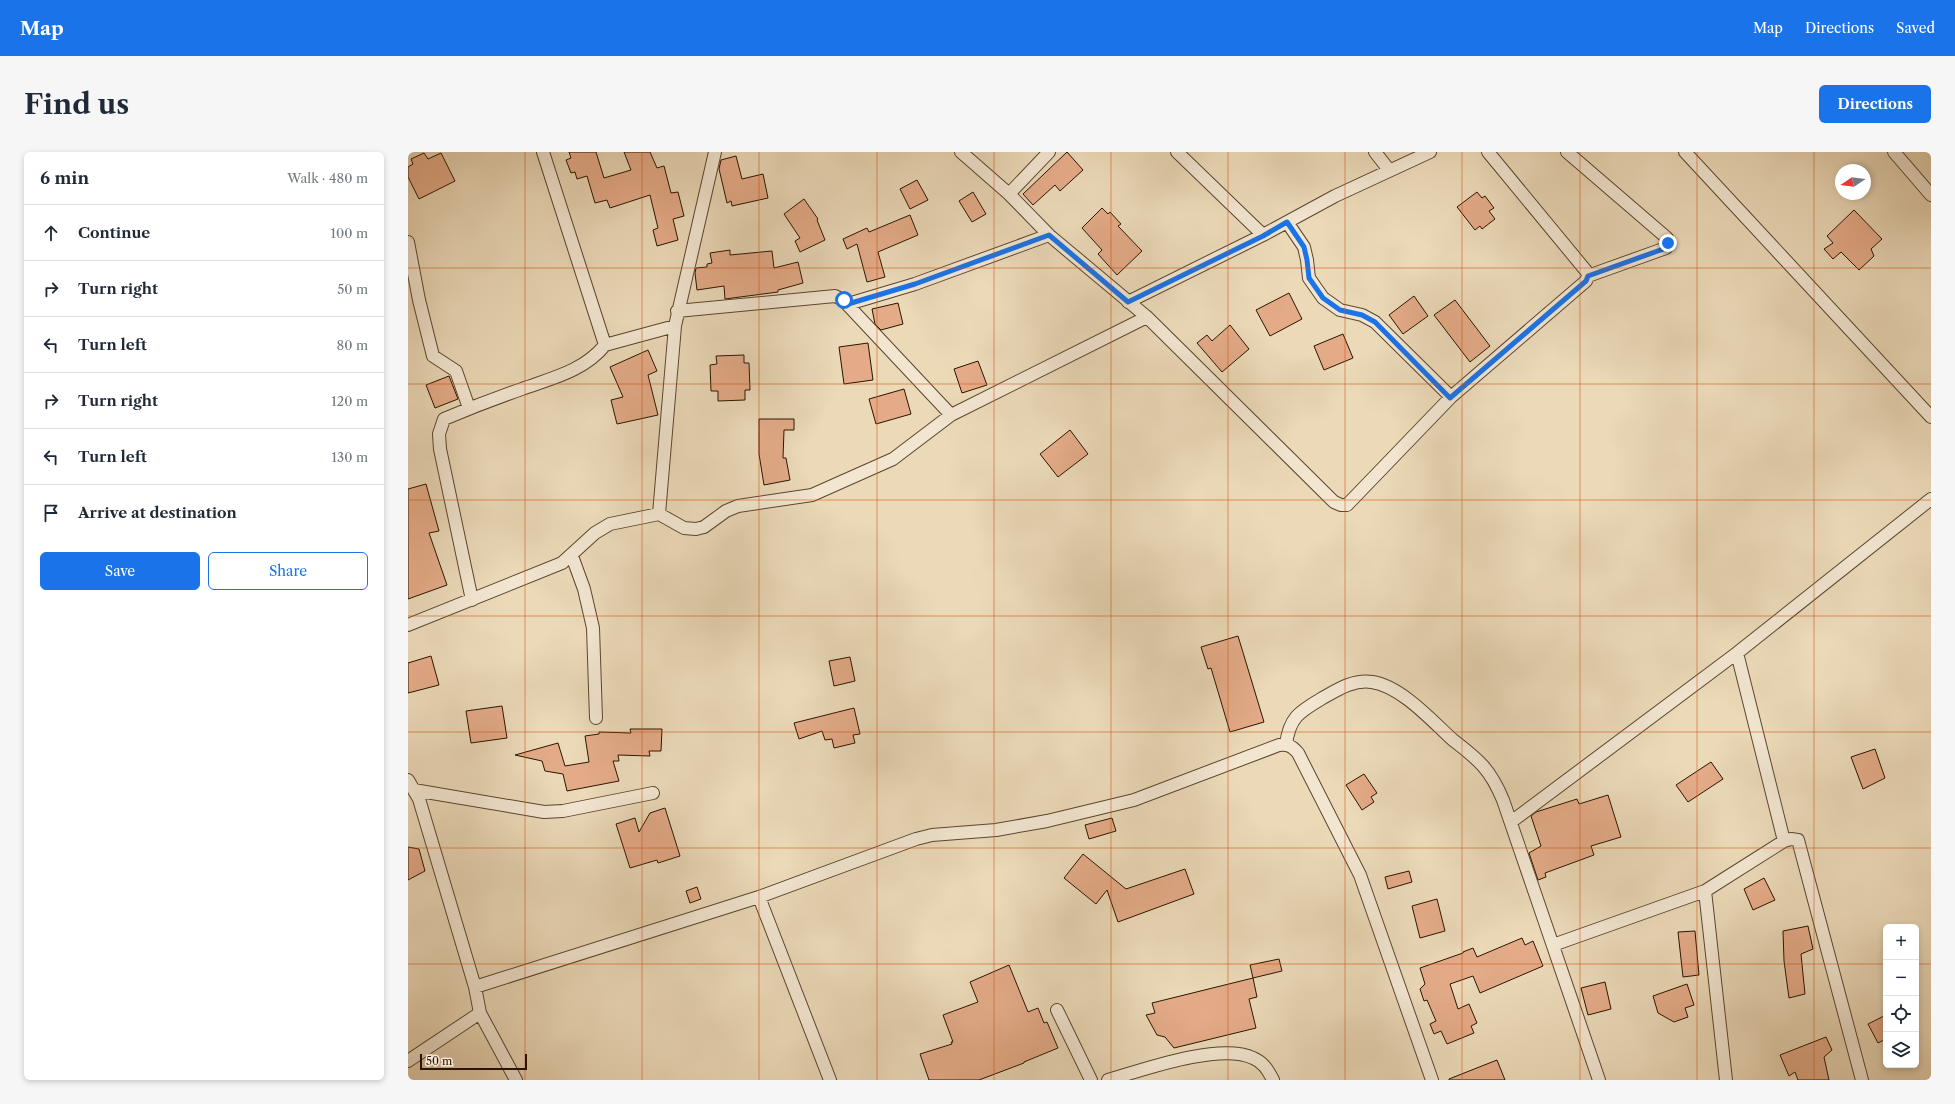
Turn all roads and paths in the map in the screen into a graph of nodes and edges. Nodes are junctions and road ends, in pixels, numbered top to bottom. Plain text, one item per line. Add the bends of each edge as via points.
1 (543, 152) edge
2 (715, 152) edge
3 (961, 152) edge
4 (1049, 152) edge
5 (1177, 152) edge
6 (1375, 152) edge
7 (1430, 152) edge
8 (1488, 152) edge
9 (1567, 152) edge
10 (1685, 152) edge
11 (1894, 152) edge
12 (1389, 170) junction
13 (1009, 194) junction
14 (1931, 195) edge
15 (1287, 222) junction
16 (1049, 235) junction
17 (1263, 236) junction
18 (408, 242) edge
19 (1588, 276) junction
20 (1128, 302) junction
21 (848, 304) junction
22 (677, 311) junction
23 (1147, 317) junction
24 (675, 326) junction
25 (605, 345) junction
26 (1450, 398) junction
27 (469, 408) junction
28 (951, 415) junction
29 (1931, 417) edge
30 (1931, 499) edge
31 (659, 514) junction
32 (572, 556) junction
33 (472, 600) junction
34 (408, 625) edge
35 (1737, 653) junction
36 (596, 718) dead end
37 (1286, 745) junction
38 (411, 785) edge
39 (653, 793) dead end
40 (1511, 822) junction
41 (1784, 841) junction
42 (1705, 891) junction
43 (759, 897) junction
44 (1553, 945) junction
45 (475, 987) junction
46 (1057, 1010) dead end
47 (480, 1013) junction
48 (408, 1061) edge
49 (516, 1080) edge
50 (830, 1080) edge
51 (1091, 1080) edge
52 (1108, 1080) edge
53 (1273, 1080) edge
54 (1432, 1080) edge
55 (1599, 1080) edge
56 (1726, 1080) edge
57 (1862, 1080) edge

1 - 25 street
2 - 22 street
3 - 13 street
4 - 13 street
5 - 17 street
6 - 12 street
7 - 12 street
8 - 19 street
9 - 19 street via 1667,238 1668,243 1666,248
10 - 29 street
11 - 14 street
12 - 15 street
13 - 16 street
15 - 17 street
15 - 26 street via 1304,247 1309,278 1323,298 1340,310 1362,315 1375,322
16 - 20 street
16 - 21 street via 915,284
17 - 20 street
18 - 27 street via 433,356 456,371
19 - 26 street via 1586,281
20 - 23 street
21 - 22 street via 835,296
21 - 28 street
22 - 24 street
23 - 26 street via 1334,502 1341,506 1347,505
23 - 28 street
24 - 25 street
24 - 31 street
25 - 27 street via 578,368
27 - 33 street via 444,419 439,434
28 - 31 street via 893,459 812,495 738,506 726,511 704,527 696,529 684,528
30 - 35 street
31 - 32 street via 610,524 595,533
32 - 33 street via 562,563
32 - 36 street via 584,590 592,628
33 - 34 street
35 - 40 street
35 - 41 street
37 - 40 street via 1288,728 1297,716 1311,705 1344,686 1372,682 1389,688 1405,698 1483,766 1496,784
37 - 43 street via 1279,745 1134,800 1047,821 916,839
37 - 54 street via 1298,752 1360,875
38 - 39 street via 544,812 563,811
38 - 45 street via 419,799
40 - 44 street
41 - 42 street
41 - 57 street via 1798,840
42 - 44 street
42 - 56 street
43 - 45 street
43 - 50 street
44 - 55 street
45 - 47 street
46 - 51 street
47 - 48 street
47 - 49 street
52 - 53 street via 1187,1058 1240,1053 1261,1062

